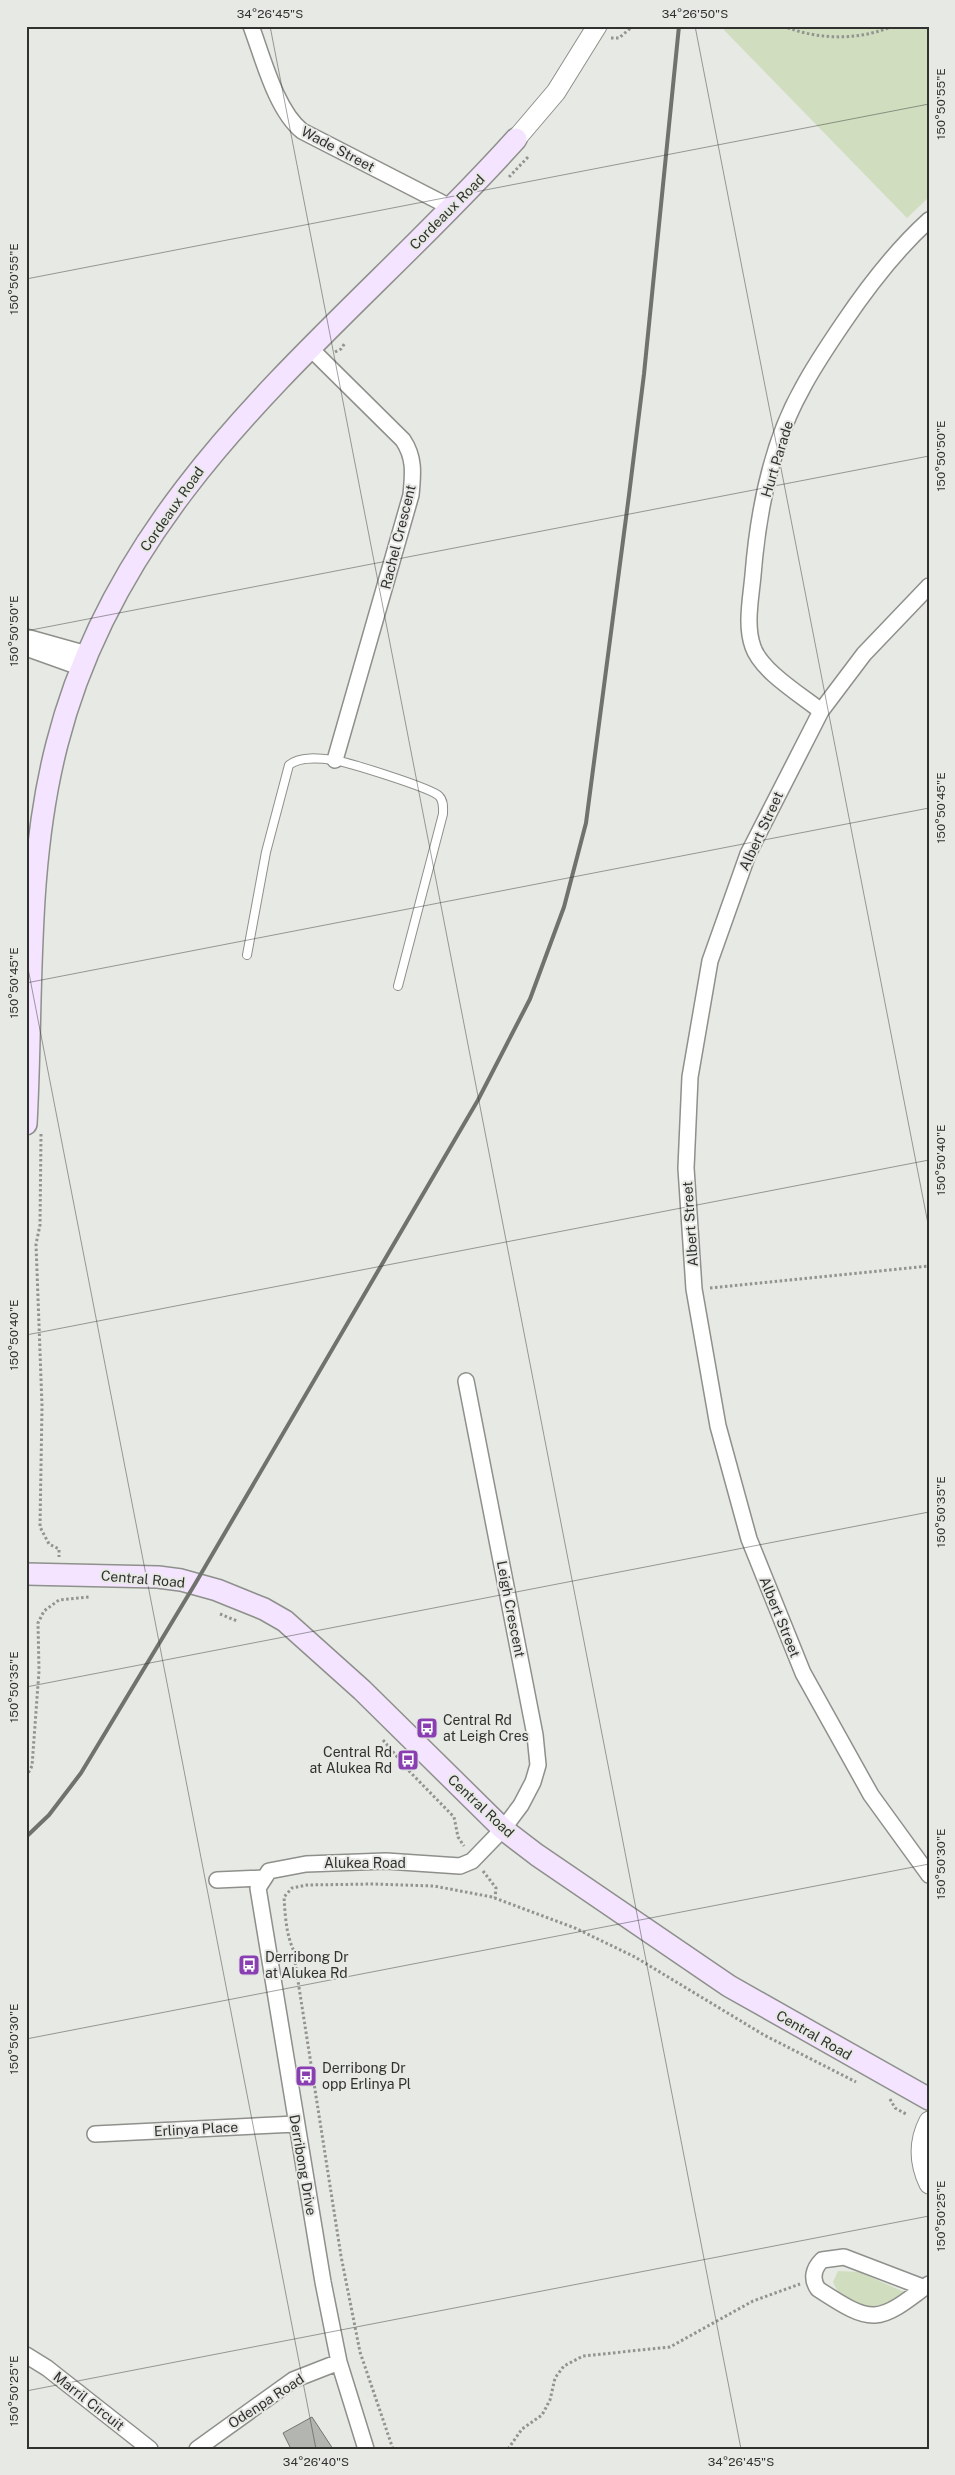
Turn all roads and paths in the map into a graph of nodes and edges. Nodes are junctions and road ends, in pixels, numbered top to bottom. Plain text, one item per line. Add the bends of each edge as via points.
1 (250, 26) edge
2 (632, 26) edge
3 (783, 26) edge
4 (893, 26) edge
5 (604, 32) edge
6 (516, 139) joint
7 (452, 208) junction
8 (929, 220) edge
9 (310, 348) junction
10 (929, 586) edge
11 (26, 637) edge
12 (26, 648) edge
13 (84, 661) junction
14 (821, 711) junction
15 (334, 760) junction
16 (247, 955) dead end
17 (398, 986) dead end
18 (34, 1128) edge
19 (929, 1266) edge
20 (694, 1289) junction
21 (466, 1381) dead end
22 (59, 1549) dead end
23 (26, 1574) edge
24 (96, 1597) dead end
25 (216, 1612) dead end
26 (244, 1623) dead end
27 (380, 1736) dead end
28 (26, 1777) edge
29 (502, 1829) junction
30 (473, 1860) junction
31 (929, 1875) edge
32 (263, 1878) junction
33 (216, 1880) dead end
34 (495, 1898) junction
35 (862, 2085) dead end
36 (890, 2098) dead end
37 (929, 2099) edge
38 (906, 2114) dead end
39 (929, 2121) edge
40 (296, 2124) junction
41 (95, 2134) dead end
42 (929, 2184) edge
43 (813, 2278) junction
44 (927, 2286) edge
45 (26, 2355) edge
46 (339, 2362) junction
47 (150, 2449) edge
48 (197, 2449) edge
49 (366, 2449) edge
50 (393, 2449) edge
51 (508, 2449) edge

1 - 7 street, Wade Street via 291,122 302,131
2 - 5 path via 619,38
3 - 4 path via 806,35 824,37 863,35
5 - 6 street, Cordeaux Road
6 - 7 main road, Cordeaux Road
7 - 9 main road, Cordeaux Road
8 - 14 street, Hurt Parade via 867,288 800,391 779,444 755,541 749,625 753,647 767,668
9 - 13 main road, Cordeaux Road via 223,439 166,511 127,575
9 - 15 street, Rachel Crescent via 403,440 411,452 413,468 411,495
10 - 14 street, Albert Street via 864,654
11 - 13 street
12 - 13 street
13 - 18 main road, Cordeaux Road via 57,744 36,871 32,916
14 - 20 street, Albert Street via 748,854 710,961 690,1077 686,1168
15 - 16 lane via 302,759 289,765 266,852
15 - 17 lane via 424,788 438,795 442,802 443,814
18 - 22 path via 40,1225 36,1244 42,1414 40,1527 49,1544
19 - 20 path
20 - 31 street, Albert Street via 718,1426 756,1557 803,1673 871,1795
21 - 29 street, Leigh Crescent via 535,1734 538,1765 521,1805
23 - 29 main road, Central Road via 181,1580 264,1609 285,1621 320,1651
24 - 28 path via 59,1600 44,1611 38,1623 39,1671 32,1766
25 - 26 path
27 - 30 path via 454,1817 458,1838
29 - 30 street
29 - 37 main road, Central Road via 729,1986
30 - 32 street, Alukea Road via 460,1866 386,1861 306,1864 269,1871
30 - 34 path via 496,1888
32 - 33 street, Alukea Road
32 - 40 street, Derribong Drive via 258,1898
34 - 35 path via 575,1928 635,1957 764,2035
34 - 50 path via 434,1886 373,1884 307,1885 292,1888 284,1897 340,2256 360,2352
36 - 38 path via 895,2108
39 - 42 street via 920,2148
40 - 41 street, Erlinya Place
40 - 46 street, Derribong Drive
43 - 44 street via 822,2260 838,2256
43 - 44 street via 818,2290 864,2316 900,2307
43 - 51 path via 753,2301 670,2347 583,2356 564,2366 555,2378 550,2400 542,2415 522,2429
45 - 47 street, Marril Circuit
46 - 48 street, Odenpa Road via 293,2380
46 - 49 street, Derribong Drive

